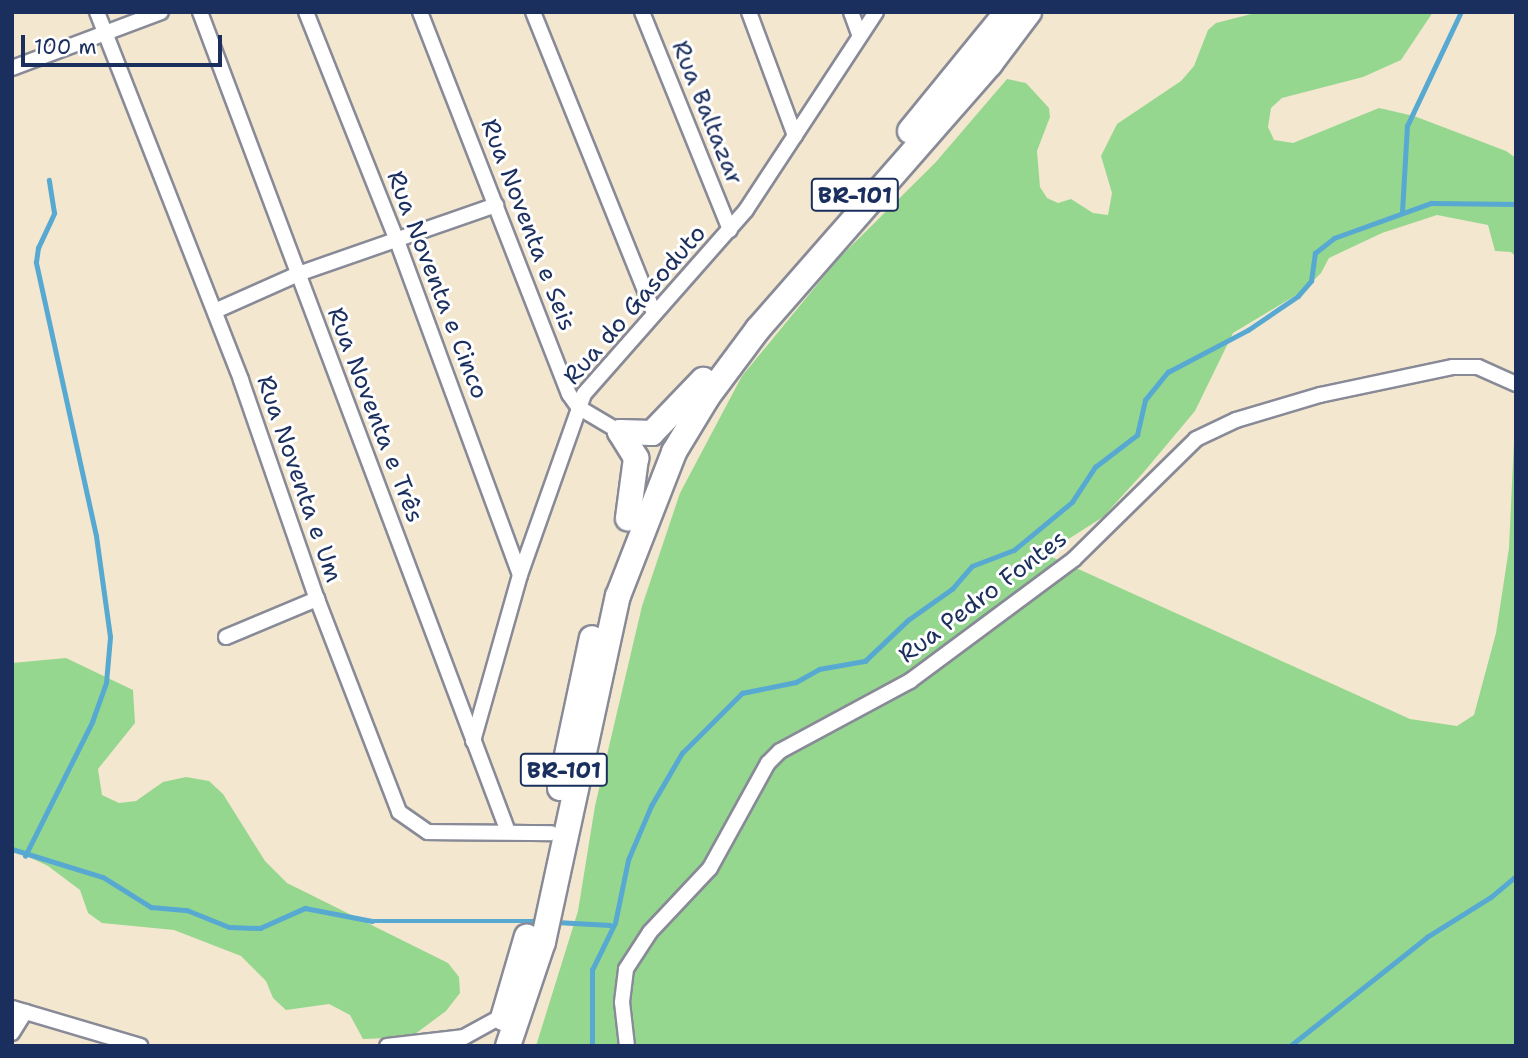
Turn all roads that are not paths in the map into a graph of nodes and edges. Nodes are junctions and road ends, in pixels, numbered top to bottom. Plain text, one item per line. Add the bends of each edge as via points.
1 (97, 12) edge
2 (161, 12) edge
3 (200, 12) edge
4 (306, 12) edge
5 (420, 12) edge
6 (533, 12) edge
7 (642, 12) edge
8 (749, 12) edge
9 (851, 12) edge
10 (876, 12) edge
11 (1007, 12) edge
12 (1029, 12) edge
13 (105, 34) junction
14 (859, 34) junction
15 (12, 68) edge
16 (794, 136) junction
17 (496, 205) junction
18 (730, 230) junction
19 (396, 238) junction
20 (298, 274) junction
21 (215, 312) junction
22 (654, 313) junction
23 (703, 380) junction
24 (1516, 384) edge
25 (578, 407) junction
26 (620, 432) junction
27 (628, 518) junction
28 (520, 575) junction
29 (317, 599) junction
30 (226, 637) dead end
31 (473, 741) junction
32 (508, 832) junction
33 (551, 833) junction
34 (19, 1010) edge
35 (12, 1033) edge
36 (509, 1035) edge
37 (133, 1045) edge
38 (428, 1045) edge
39 (387, 1046) edge
40 (491, 1046) edge
41 (627, 1046) edge

1 - 13 street, Rua Noventa e Um
2 - 13 street
3 - 20 street, Rua Noventa e Três
4 - 19 street, Rua Noventa e Cinco
5 - 17 street, Rua Noventa e Seis
6 - 22 street
7 - 18 street, Rua Baltazar
8 - 16 street
9 - 14 street
10 - 14 street, Rua do Gasoduto
11 - 23 highway, BR-101
12 - 36 highway, BR-101 via 990,64 758,329 708,396 674,452 618,596 542,942
13 - 15 street
13 - 21 street, Rua Noventa e Um
14 - 16 street, Rua do Gasoduto
16 - 18 street, Rua do Gasoduto
17 - 19 street
17 - 25 street, Rua Noventa e Seis
18 - 22 street, Rua do Gasoduto
19 - 20 street
19 - 28 street, Rua Noventa e Cinco
20 - 21 street
20 - 31 street, Rua Noventa e Três
21 - 29 street, Rua Noventa e Um
22 - 25 street, Rua do Gasoduto via 591,383
23 - 26 highway via 652,433
23 - 27 highway, BR-101
24 - 41 street, Rua Pedro Fontes via 1478,367 1454,366 1320,395 1236,420 1196,439 1074,559 910,681 780,751 768,763 717,858 650,932 626,969 622,1002
25 - 26 street
25 - 28 street, Rua do Gasoduto
26 - 27 highway via 636,458
27 - 33 highway, BR-101 via 597,614
28 - 31 street, Rua do Gasoduto
29 - 30 street
29 - 32 street, Rua Noventa e Um via 399,813 428,832
31 - 32 street, Rua Noventa e Três
32 - 33 street, Rua Noventa e Um
33 - 36 highway, BR-101
34 - 35 street
34 - 37 street
36 - 38 street via 464,1037
36 - 40 highway, BR-101
38 - 39 street

